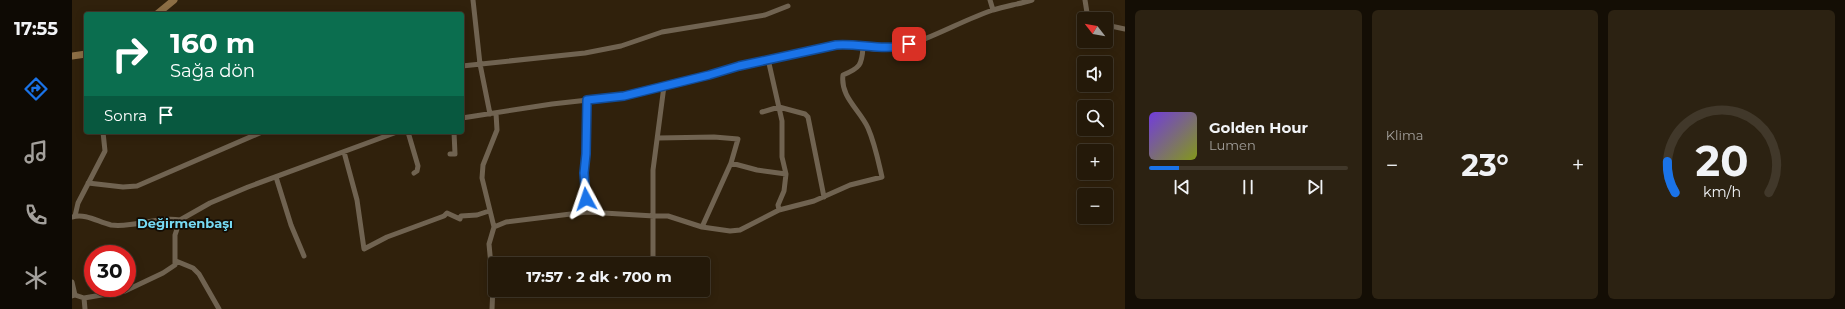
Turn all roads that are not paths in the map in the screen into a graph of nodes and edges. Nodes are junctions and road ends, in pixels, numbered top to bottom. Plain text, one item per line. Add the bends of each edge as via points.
1 (473, 0) edge
2 (990, 0) edge
3 (1032, 0) edge
4 (1085, 0) edge
5 (788, 6) dead end
6 (993, 10) junction
7 (1087, 12) edge
8 (1113, 26) edge
9 (1125, 29) edge
10 (863, 47) junction
11 (768, 59) junction
12 (480, 64) junction
13 (464, 66) edge
14 (664, 86) junction
15 (587, 100) junction
16 (779, 107) junction
17 (762, 112) dead end
18 (493, 114) junction
19 (464, 118) edge
20 (103, 134) edge
21 (257, 134) edge
22 (392, 134) edge
23 (409, 134) edge
24 (454, 134) edge
25 (658, 138) junction
26 (344, 152) junction
27 (450, 154) dead end
28 (731, 163) junction
29 (414, 173) dead end
30 (786, 174) junction
31 (276, 176) junction
32 (88, 183) junction
33 (824, 198) junction
34 (779, 210) junction
35 (489, 211) junction
36 (587, 212) junction
37 (73, 216) edge
38 (654, 216) junction
39 (180, 220) junction
40 (494, 227) junction
41 (702, 227) junction
42 (304, 256) dead end
43 (653, 256) dead end
44 (176, 261) junction
45 (72, 282) edge
46 (74, 295) edge
47 (84, 298) junction
48 (85, 309) edge
49 (219, 309) edge
50 (492, 309) edge

1 - 12 street
2 - 6 street
3 - 6 street
4 - 7 street
5 - 12 street via 765,15 662,32 621,46
6 - 10 street via 935,35 895,48
8 - 9 street
10 - 11 street via 850,44 836,45
10 - 33 street via 860,64 856,70 843,75 842,82 845,94 867,126 875,146 882,177 850,185
11 - 14 street
11 - 16 street
12 - 13 street
12 - 18 street
14 - 15 street via 624,96
14 - 25 street
15 - 18 street
15 - 36 street via 584,173
16 - 17 street
16 - 30 street via 782,121 782,157
16 - 33 street via 808,117
18 - 19 street
18 - 35 street via 497,130 482,165 483,188
20 - 32 street via 104,150
21 - 32 street via 137,186
22 - 26 street
23 - 29 street via 418,166
24 - 27 street via 454,154
25 - 28 street via 738,139
25 - 38 street via 653,170
26 - 31 street
26 - 35 street via 357,200 364,249 447,213 460,219 461,216 478,215
28 - 30 street
28 - 41 street
30 - 34 street via 784,191 778,204
31 - 39 street via 210,203
31 - 42 street via 290,225
32 - 37 street
33 - 34 street
34 - 41 street via 740,230
35 - 40 street
36 - 38 street
36 - 40 street via 506,222
37 - 39 street via 88,217 112,225 147,223 169,218
38 - 41 street via 668,216
38 - 43 street
39 - 44 street via 175,235
40 - 50 street via 489,244 493,287
44 - 47 street via 175,265 163,273 125,291
44 - 49 street via 193,268 199,274
45 - 46 street
46 - 47 street
47 - 48 street

